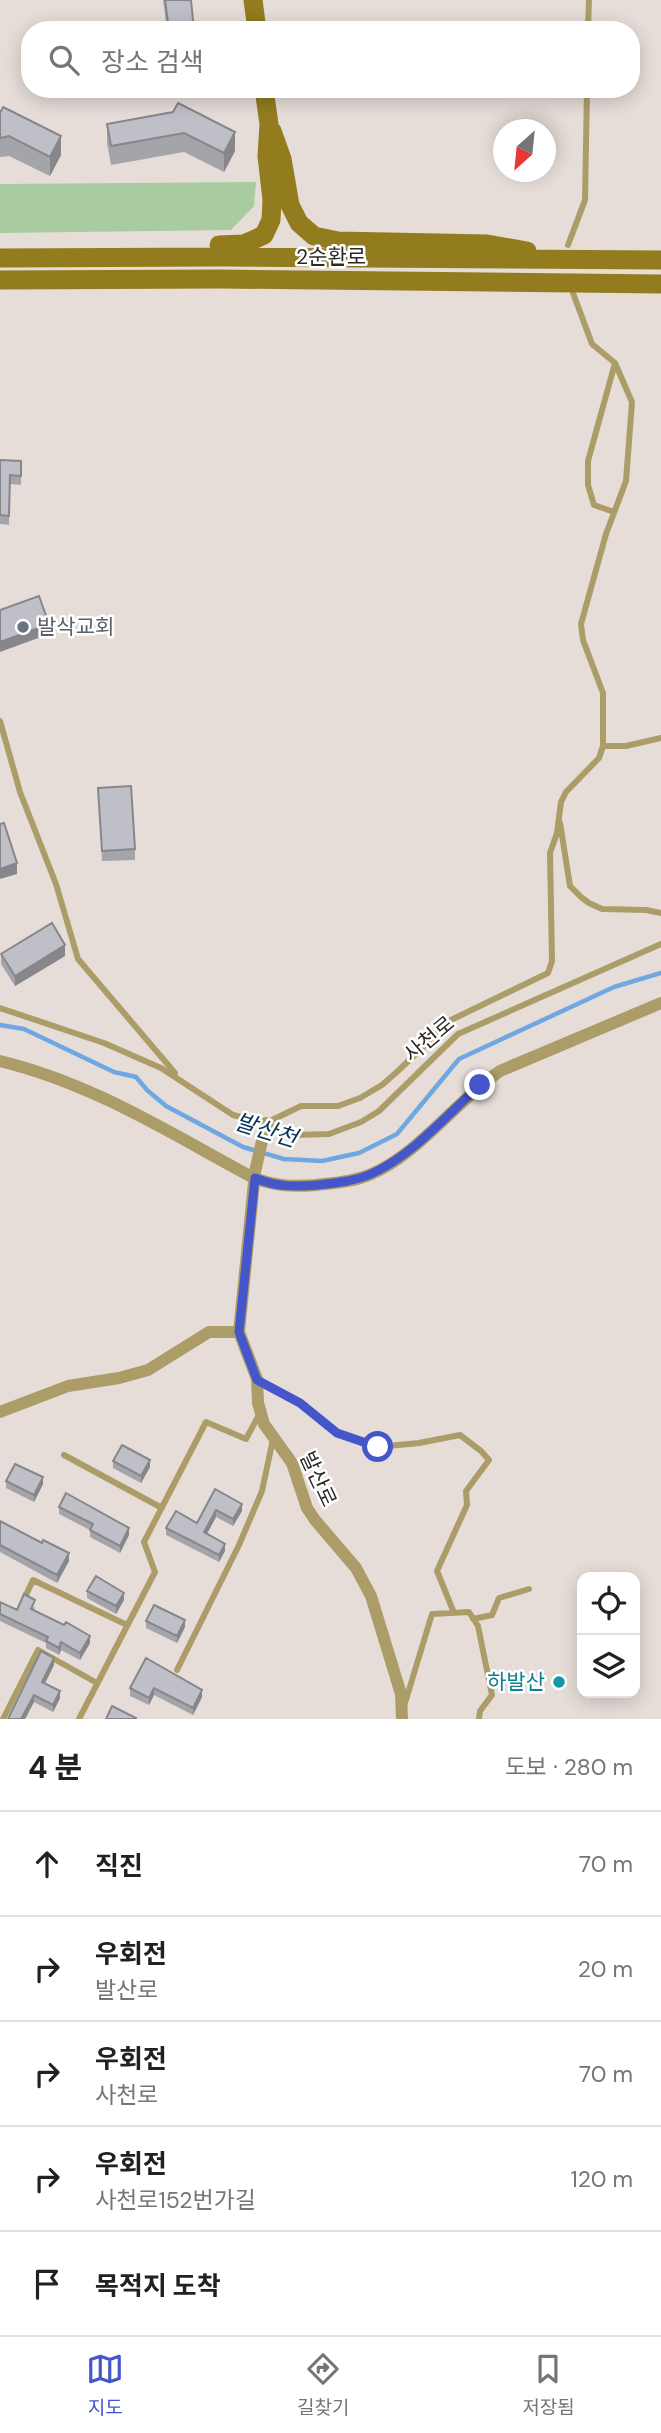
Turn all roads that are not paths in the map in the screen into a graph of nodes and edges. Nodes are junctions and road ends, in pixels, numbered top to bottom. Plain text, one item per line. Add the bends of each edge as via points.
1 (253, 0) edge
2 (589, 0) edge
3 (256, 21) edge
4 (588, 21) edge
5 (265, 98) edge
6 (587, 98) edge
7 (269, 124) junction
8 (571, 253) junction
9 (7, 258) edge
10 (661, 260) edge
11 (0, 280) edge
12 (661, 284) edge
13 (573, 293) dead end
14 (615, 363) junction
15 (614, 512) junction
16 (0, 721) edge
17 (661, 738) edge
18 (603, 746) junction
19 (559, 818) junction
20 (661, 913) edge
21 (661, 944) edge
22 (661, 1003) edge
23 (0, 1008) edge
24 (0, 1061) edge
25 (182, 1082) junction
26 (265, 1128) junction
27 (255, 1175) junction
28 (239, 1332) junction
29 (257, 1380) junction
30 (260, 1411) junction
31 (0, 1412) edge
32 (273, 1437) junction
33 (64, 1455) dead end
34 (162, 1508) junction
35 (529, 1589) dead end
36 (26, 1595) edge
37 (454, 1613) junction
38 (473, 1619) junction
39 (127, 1625) junction
40 (177, 1670) dead end
41 (97, 1683) junction
42 (402, 1715) edge
43 (3, 1719) edge
44 (79, 1719) edge
45 (479, 1719) edge

1 - 3 street
2 - 4 lane
5 - 7 street
6 - 8 lane via 585,200
7 - 8 street via 282,159 290,205 299,223 314,236
7 - 9 street via 272,200 264,235 244,244
8 - 9 street, 2순환로
8 - 10 street, 2순환로
11 - 12 street, 2순환로
13 - 14 lane via 592,344
14 - 15 lane via 632,402 626,481
14 - 15 lane via 588,461 594,505
15 - 18 lane via 581,624 603,693
16 - 25 lane via 78,959
17 - 18 lane
18 - 19 lane via 599,758 566,792
19 - 20 lane via 570,886 581,897 602,909
19 - 26 lane via 550,853 552,961 548,973 451,1020 382,1085 360,1098 338,1106 302,1107
21 - 26 lane, 사천로 via 457,1034 379,1111 361,1122 329,1134 295,1135
22 - 27 street via 500,1071 406,1153 370,1175 299,1186 270,1184
23 - 25 lane, 사천로 via 104,1043
24 - 27 street via 114,1101
25 - 26 lane, 사천로 via 233,1115
26 - 27 street
27 - 28 street
28 - 29 street, 발산로
28 - 31 street via 209,1332 148,1370 68,1386
29 - 30 street, 발산로
29 - 37 lane via 300,1403 337,1433 378,1447 460,1435 481,1451 488,1460 466,1491 467,1504 437,1570
30 - 32 street, 발산로
30 - 34 lane via 246,1439 206,1422
32 - 40 lane via 262,1492
32 - 42 street, 발산로 via 292,1463 307,1508 356,1568 371,1595 401,1694
33 - 34 lane
34 - 39 lane via 144,1542 155,1572
35 - 38 lane via 499,1598 492,1615
36 - 39 lane via 33,1580
37 - 38 lane via 469,1612
37 - 42 lane via 432,1614
38 - 45 lane via 492,1695
39 - 41 lane
41 - 43 lane via 38,1650
41 - 44 lane

